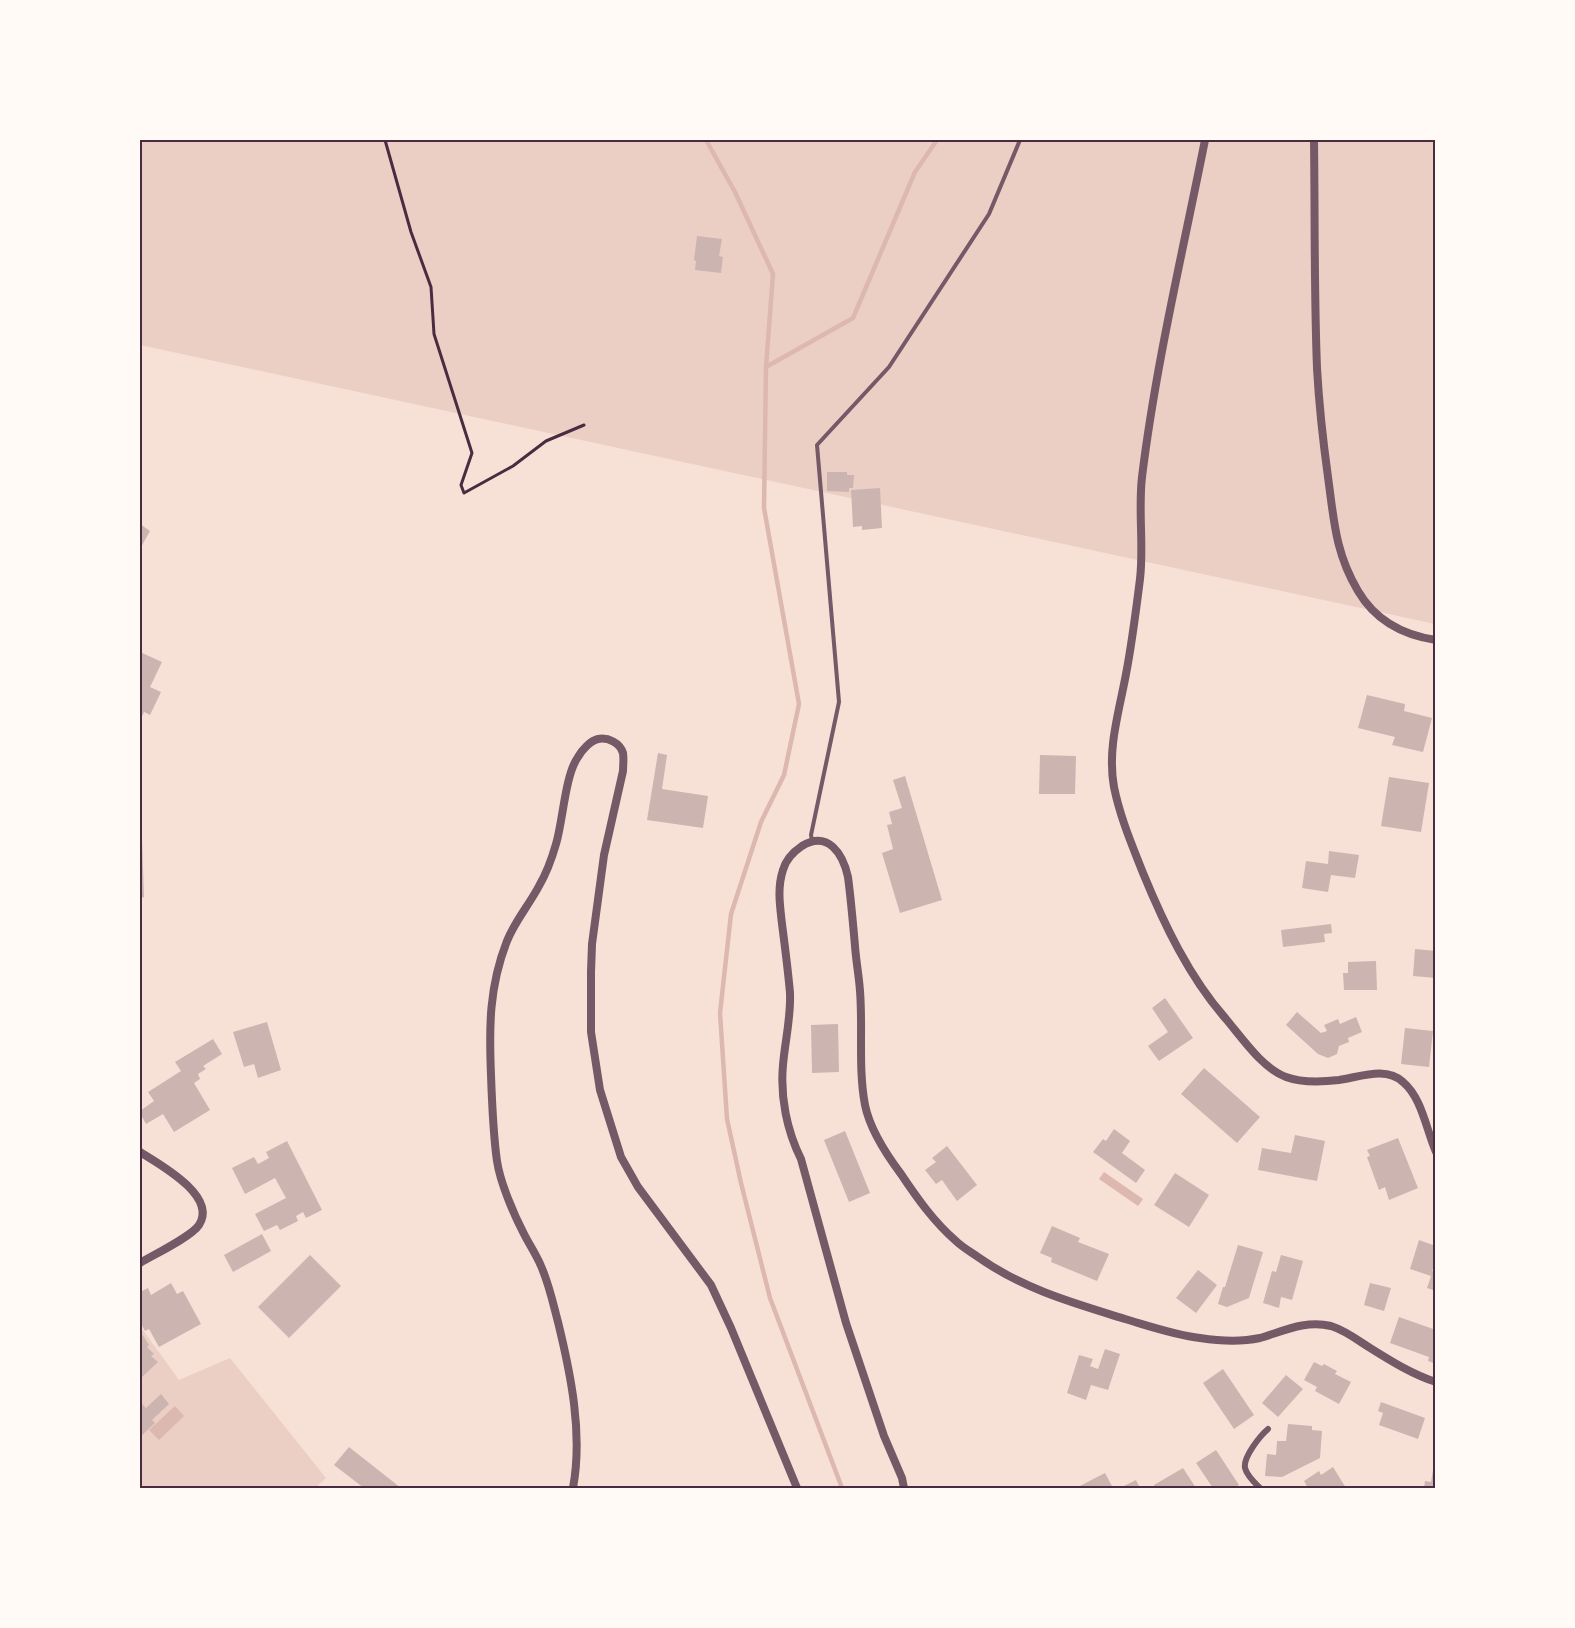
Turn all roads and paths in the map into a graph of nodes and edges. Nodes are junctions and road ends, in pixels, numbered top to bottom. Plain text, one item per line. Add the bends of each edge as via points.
1 (385, 140) edge
2 (1020, 140) edge
3 (1205, 140) edge
4 (1314, 140) edge
5 (584, 425) dead end
6 (1436, 640) edge
7 (812, 841) junction
8 (1435, 1148) edge
9 (140, 1152) edge
10 (140, 1263) edge
11 (1436, 1382) edge
12 (1268, 1430) dead end
13 (573, 1488) edge
14 (797, 1488) edge
15 (904, 1488) edge
16 (1260, 1488) edge

1 - 5 path via 431,287 434,334 472,453 461,485 465,494 546,441
2 - 7 lane via 989,214 890,367 817,445 839,702
3 - 8 street via 1152,404 1142,481 1140,575 1111,756 1114,786 1131,842 1162,919 1196,978 1249,1046 1265,1064 1300,1081 1391,1074 1413,1093
4 - 6 street via 1317,369 1336,541 1359,593 1383,620 1396,629
7 - 11 street via 826,841 846,866 861,991 865,1108 889,1158 956,1242 1035,1290 1141,1323 1198,1338 1231,1341 1318,1324 1340,1329 1412,1373
7 - 15 street via 789,857 778,893 790,993 783,1066 784,1106 846,1323
9 - 10 street via 189,1188 202,1204 203,1214 199,1226 187,1236
12 - 16 street via 1246,1459 1245,1467
13 - 14 street via 576,1426 565,1352 542,1267 524,1234 497,1164 489,1025 492,991 501,959 518,919 540,885 554,849 576,758 597,739 611,740 624,758 602,865 592,944 591,1032 600,1090 621,1157 638,1187 711,1285

